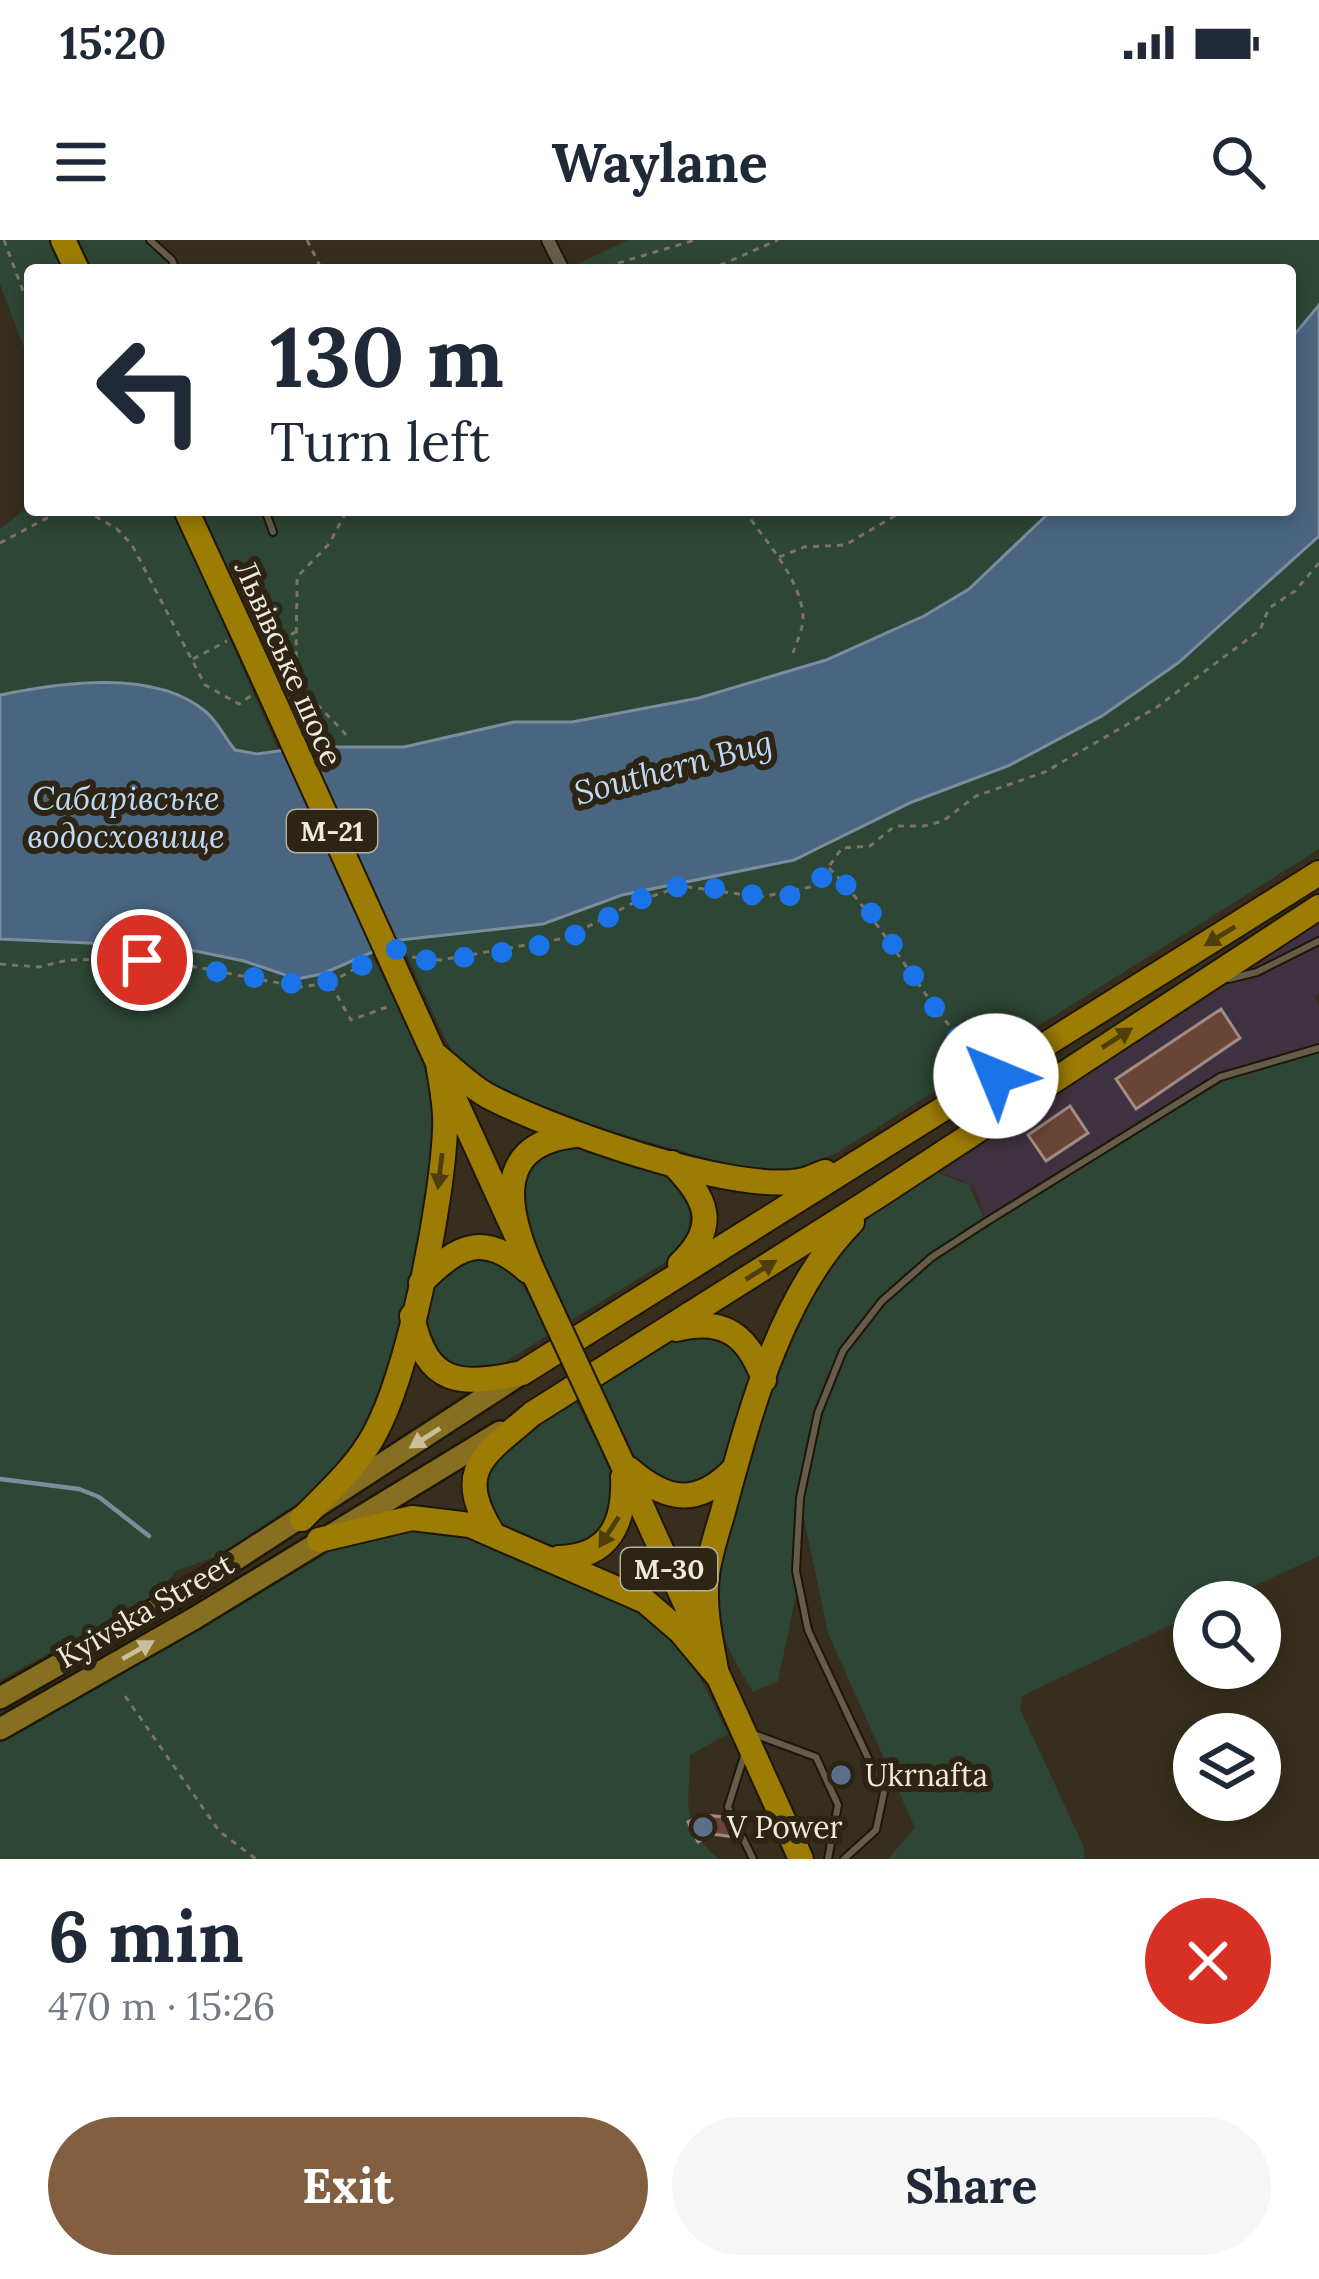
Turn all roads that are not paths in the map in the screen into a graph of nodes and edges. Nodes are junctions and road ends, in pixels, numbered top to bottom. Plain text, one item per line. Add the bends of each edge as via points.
1 (150, 240) edge
2 (174, 264) edge
3 (189, 516) edge
4 (267, 516) edge
5 (273, 532) dead end
6 (1319, 873) edge
7 (1319, 908) edge
8 (1319, 941) edge
9 (1191, 989) junction
10 (1319, 1048) edge
11 (437, 1057) junction
12 (583, 1134) junction
13 (670, 1161) junction
14 (857, 1161) junction
15 (879, 1195) junction
16 (516, 1234) junction
17 (537, 1280) junction
18 (419, 1284) junction
19 (649, 1293) junction
20 (412, 1316) junction
21 (662, 1332) junction
22 (522, 1373) junction
23 (764, 1380) junction
24 (532, 1414) junction
25 (622, 1463) junction
26 (735, 1468) junction
27 (302, 1519) junction
28 (493, 1534) junction
29 (319, 1540) junction
30 (548, 1558) junction
31 (717, 1675) junction
32 (0, 1699) edge
33 (0, 1729) edge
34 (745, 1737) junction
35 (753, 1859) edge
36 (802, 1859) edge
37 (828, 1859) edge
38 (844, 1859) edge

1 - 2 lane
3 - 11 highway, Львівське шосе / М-21, bridge via 405,1005
4 - 5 lane
6 -> 14 highway, М-21
7 - 9 highway
8 - 9 lane via 1257,972
15 -> 9 highway
10 - 38 lane via 1220,1077 986,1222 882,1301 843,1352 818,1413 800,1498 796,1571 808,1630 884,1792 876,1830
11 - 12 highway, М-21 via 485,1094
11 - 16 highway, Львівське шосе / М-21
11 -> 18 highway via 446,1127
12 - 13 highway, М-21
12 - 16 highway via 539,1143 522,1159 511,1192
13 - 14 highway, М-21 via 739,1179 798,1181
13 - 19 highway via 696,1189 705,1226 696,1249
14 - 19 highway
21 -> 15 highway
15 - 23 highway via 808,1279
16 - 17 highway, М-21
17 - 18 highway via 497,1247 478,1246
17 - 25 highway, М-21, bridge
18 - 20 highway
19 - 22 highway
20 - 22 highway via 425,1355 445,1375 467,1383
20 - 27 highway via 373,1438
21 - 23 highway via 728,1328 749,1346
21 - 24 highway
22 -> 27 main road, Kyivska Street
23 - 26 highway
24 - 28 highway via 484,1454 474,1474 474,1503
24 - 29 main road, Kyivska Street
25 - 26 highway via 649,1487 684,1499
25 -> 30 highway via 624,1501 608,1542 586,1556
25 - 31 highway, М-30
26 - 31 highway via 707,1578
27 - 32 main road, Kyivska Street
28 - 29 highway via 428,1517
28 - 30 highway
33 -> 29 main road, Kyivska Street
30 - 31 highway via 645,1601
31 - 34 highway, М-30
34 - 35 lane via 728,1807
34 - 36 highway, М-30
34 - 37 lane via 816,1757 838,1805

